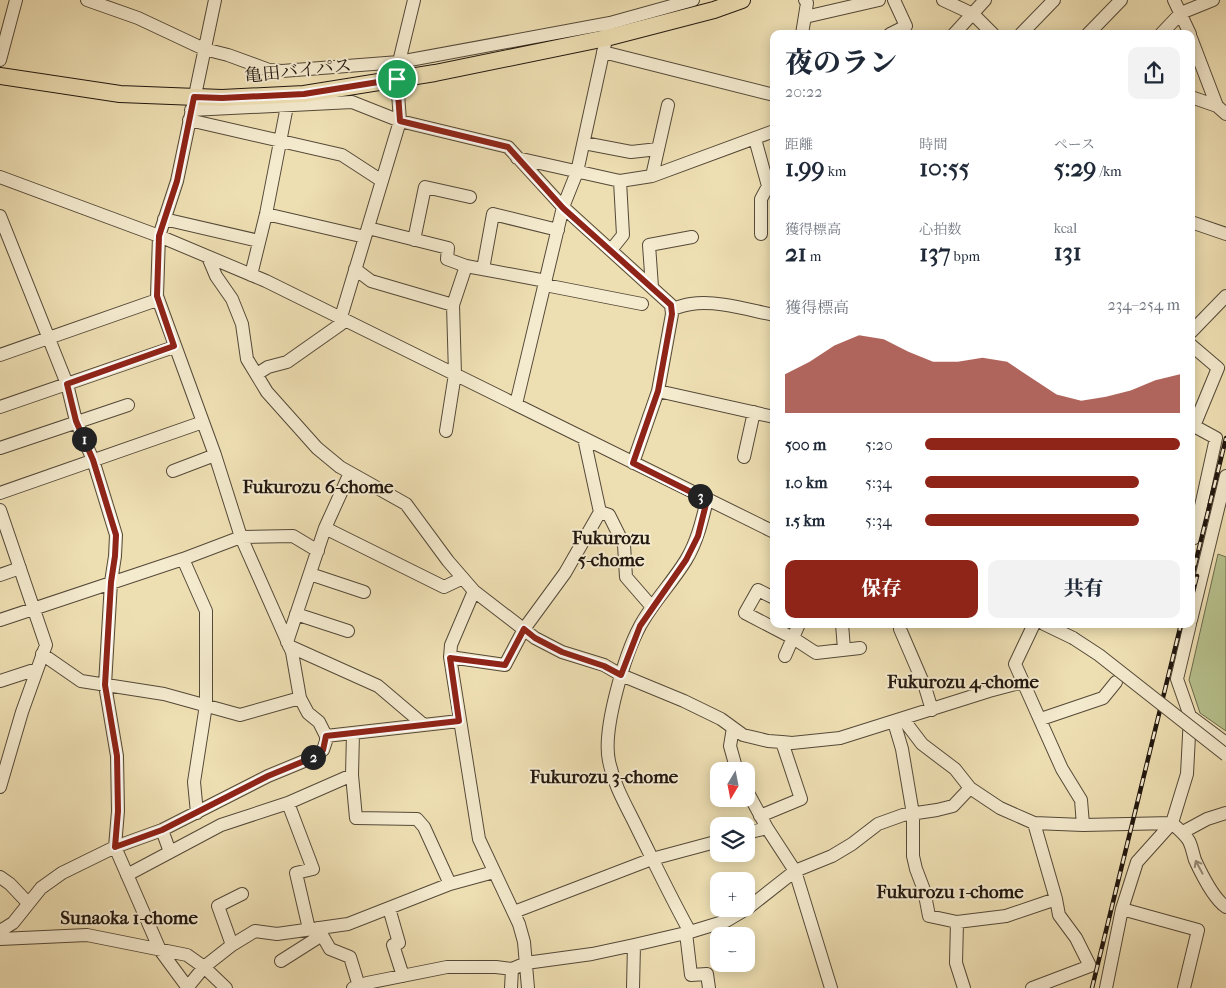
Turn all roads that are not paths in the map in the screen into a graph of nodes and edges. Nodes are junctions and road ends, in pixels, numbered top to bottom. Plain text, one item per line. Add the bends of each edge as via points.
1 (16, 0) edge
2 (87, 0) edge
3 (215, 0) edge
4 (414, 0) edge
5 (693, 0) edge
6 (742, 0) edge
7 (806, 0) edge
8 (879, 0) edge
9 (894, 0) edge
10 (943, 0) edge
11 (986, 0) edge
12 (1054, 0) edge
13 (1120, 0) edge
14 (1174, 0) edge
15 (1213, 0) edge
16 (1181, 13) junction
17 (973, 14) junction
18 (805, 17) junction
19 (803, 30) edge
20 (898, 30) edge
21 (958, 30) edge
22 (989, 30) edge
23 (1025, 30) edge
24 (1092, 30) edge
25 (1165, 30) edge
26 (1188, 30) edge
27 (606, 38) junction
28 (1195, 47) edge
29 (204, 49) junction
30 (0, 60) edge
31 (399, 62) junction
32 (0, 76) edge
33 (397, 79) junction
34 (770, 94) edge
35 (1195, 99) edge
36 (668, 104) dead end
37 (287, 106) junction
38 (191, 109) junction
39 (1222, 110) edge
40 (400, 121) junction
41 (770, 132) edge
42 (755, 138) junction
43 (280, 141) junction
44 (584, 143) junction
45 (658, 149) junction
46 (517, 158) junction
47 (577, 172) junction
48 (652, 176) junction
49 (0, 177) edge
50 (382, 181) junction
51 (620, 181) junction
52 (470, 197) dead end
53 (563, 208) junction
54 (266, 214) junction
55 (0, 216) edge
56 (164, 219) junction
57 (1195, 223) edge
58 (558, 230) junction
59 (366, 233) junction
60 (761, 234) dead end
61 (1226, 234) edge
62 (159, 236) junction
63 (692, 237) dead end
64 (414, 240) junction
65 (259, 241) junction
66 (611, 250) junction
67 (208, 256) junction
68 (466, 266) junction
69 (355, 269) junction
70 (483, 269) junction
71 (251, 275) junction
72 (546, 283) junction
73 (652, 287) junction
74 (1226, 296) edge
75 (158, 300) junction
76 (453, 304) junction
77 (642, 304) dead end
78 (672, 309) junction
79 (770, 314) edge
80 (341, 317) junction
81 (1195, 328) edge
82 (50, 337) junction
83 (174, 346) junction
84 (1195, 348) edge
85 (0, 355) edge
86 (256, 374) junction
87 (455, 374) junction
88 (67, 384) junction
89 (658, 391) junction
90 (128, 404) dead end
91 (516, 404) junction
92 (0, 407) edge
93 (754, 412) junction
94 (770, 416) edge
95 (1195, 420) edge
96 (76, 421) junction
97 (203, 422) junction
98 (1195, 426) edge
99 (446, 431) dead end
100 (584, 438) junction
101 (0, 448) edge
102 (215, 455) junction
103 (744, 457) dead end
104 (93, 460) junction
105 (633, 463) junction
106 (173, 471) dead end
107 (350, 473) junction
108 (1226, 476) edge
109 (0, 493) edge
110 (707, 500) junction
111 (0, 510) edge
112 (600, 512) junction
113 (325, 528) junction
114 (770, 530) edge
115 (1195, 533) edge
116 (4, 535) edge
117 (241, 537) junction
118 (318, 551) junction
119 (183, 559) junction
120 (20, 568) junction
121 (310, 574) junction
122 (0, 575) edge
123 (463, 578) junction
124 (111, 582) junction
125 (474, 591) junction
126 (364, 592) dead end
127 (770, 596) edge
128 (1195, 605) edge
129 (652, 607) junction
130 (34, 609) junction
131 (296, 614) junction
132 (0, 620) edge
133 (770, 626) edge
134 (774, 628) edge
135 (797, 628) edge
136 (842, 628) edge
137 (900, 628) edge
138 (1032, 628) edge
139 (1052, 628) edge
140 (1190, 628) edge
141 (524, 629) junction
142 (348, 630) dead end
143 (793, 638) junction
144 (288, 644) junction
145 (860, 648) dead end
146 (844, 650) junction
147 (42, 654) junction
148 (785, 656) dead end
149 (450, 658) junction
150 (37, 669) junction
151 (621, 675) junction
152 (0, 681) edge
153 (1023, 682) junction
154 (1116, 682) dead end
155 (105, 685) junction
156 (300, 698) junction
157 (206, 705) junction
158 (932, 710) junction
159 (1190, 716) junction
160 (1040, 719) junction
161 (898, 720) junction
162 (459, 721) junction
163 (424, 725) junction
164 (733, 728) junction
165 (353, 733) junction
166 (326, 736) junction
167 (782, 742) junction
168 (1226, 744) edge
169 (1226, 756) edge
170 (734, 762) edge
171 (352, 775) junction
172 (0, 787) edge
173 (970, 788) junction
174 (288, 803) junction
175 (755, 806) edge
176 (197, 813) junction
177 (1226, 813) edge
178 (913, 814) junction
179 (760, 816) junction
180 (1034, 823) junction
181 (1172, 823) junction
182 (1083, 825) junction
183 (766, 828) junction
184 (162, 830) junction
185 (755, 831) edge
186 (1183, 832) junction
187 (710, 843) edge
188 (115, 847) junction
189 (170, 852) junction
190 (652, 859) junction
191 (795, 871) junction
192 (494, 872) junction
193 (127, 875) junction
194 (0, 877) edge
195 (450, 884) junction
196 (242, 894) dead end
197 (1056, 899) junction
198 (28, 903) junction
199 (1226, 907) edge
200 (389, 908) junction
201 (1122, 909) junction
202 (514, 912) junction
203 (958, 922) junction
204 (0, 931) edge
205 (317, 931) junction
206 (688, 932) junction
207 (0, 939) edge
208 (232, 945) junction
209 (634, 945) junction
210 (160, 950) junction
211 (281, 961) dead end
212 (526, 963) junction
213 (204, 967) junction
214 (512, 969) junction
215 (403, 976) junction
216 (356, 987) edge
217 (188, 988) edge
218 (226, 988) edge
219 (511, 988) edge
220 (528, 988) edge
221 (633, 988) edge
222 (709, 988) edge
223 (830, 988) edge
224 (964, 988) edge
225 (1032, 988) edge
226 (1107, 988) edge
227 (1184, 988) edge

1 - 30 street
2 - 29 street via 138,18
3 - 29 street
4 - 31 street
5 - 27 street
6 - 27 main road, 亀田バイパス
7 - 18 street
8 - 18 street
9 - 20 street via 906,26
10 - 17 street
11 - 17 street
12 - 23 street
13 - 24 street
14 - 16 street
15 - 16 street
16 - 25 street
16 - 26 street
17 - 21 street
17 - 22 street
18 - 19 street
27 - 31 street
27 - 33 main road, 亀田バイパス
27 - 34 street
27 - 44 street
28 - 39 street
29 - 31 street via 269,70 282,71
29 - 38 street
31 - 33 street
32 - 38 main road, 亀田バイパス via 120,94
33 - 38 main road, 亀田バイパス via 304,94 222,98
33 - 40 street
35 - 39 street
36 - 45 street
37 - 38 street
37 - 40 street via 352,102
37 - 43 street
38 - 43 street
38 - 56 street via 177,181
40 - 46 street via 508,147
40 - 50 street
41 - 42 street
42 - 48 street
42 - 60 street via 768,186 761,199
43 - 50 street via 342,155
43 - 54 street
44 - 45 street via 630,152
44 - 47 street
45 - 48 street
46 - 47 street
46 - 53 street
47 - 51 street
47 - 53 street
48 - 51 street
49 - 62 street
50 - 59 street
51 - 66 street via 623,235
52 - 64 street via 425,187
53 - 58 street
53 - 66 street
54 - 59 street
54 - 65 street
55 - 82 street
56 - 62 street
56 - 65 street
57 - 61 street
58 - 70 street via 493,214
58 - 72 street
59 - 64 street
59 - 69 street
62 - 67 street
62 - 75 street
63 - 73 street via 649,244
64 - 68 street via 448,248 447,259
65 - 71 street
66 - 73 street
67 - 71 street
67 - 86 street via 216,276 232,299 242,324 247,359
68 - 70 street
68 - 76 street
69 - 76 street via 371,281
69 - 80 street
70 - 72 street
71 - 80 street
72 - 77 street
72 - 91 street
73 - 78 street
74 - 81 street
75 - 82 street
75 - 83 street
76 - 87 street
78 - 79 street via 706,304
78 - 89 street
80 - 86 street via 341,324 287,362 268,366
80 - 87 street
82 - 85 street
82 - 88 street
83 - 88 street
83 - 97 street
84 - 95 street via 1218,368
86 - 107 street via 317,448
87 - 91 street
87 - 99 street
88 - 92 street
88 - 96 street
89 - 93 street
89 - 105 street
90 - 96 street
91 - 100 street
93 - 94 street
93 - 103 street
96 - 101 street
96 - 104 street
97 - 102 street
97 - 104 street
98 - 115 street via 1216,438
100 - 105 street
100 - 112 street
102 - 106 street
102 - 117 street
104 - 109 street
104 - 124 street via 116,535
105 - 110 street
107 - 113 street
107 - 123 street via 406,504
108 - 128 street
110 - 114 street
110 - 129 street via 698,536 686,560
111 - 116 street
112 - 129 street via 609,515 624,545 626,577
112 - 141 street via 565,573
113 - 118 street
113 - 123 street via 444,587
116 - 120 street
117 - 118 street via 293,536
117 - 119 street
117 - 144 street
118 - 121 street
119 - 124 street
119 - 157 street via 206,611
120 - 122 street
120 - 130 street
121 - 126 street
121 - 131 street
123 - 125 street
124 - 130 street
124 - 155 street
125 - 141 street
125 - 149 street via 451,645
127 - 133 street via 758,590 745,613
129 - 151 street via 640,626
130 - 132 street
130 - 147 street via 46,645
131 - 142 street
131 - 144 street
134 - 143 street
135 - 143 street
136 - 146 street
137 - 158 street
138 - 153 street via 1015,664
139 - 169 street, bridge via 1099,655
140 - 159 street via 1177,679
141 - 149 street via 505,665
141 - 151 street via 562,652
143 - 146 street via 816,653
143 - 148 street
144 - 156 street
144 - 163 street via 378,686
145 - 146 street
147 - 150 street
147 - 155 street via 81,680
149 - 162 street
150 - 152 street
150 - 172 street
151 - 164 street via 684,701
151 - 190 street via 608,742 608,760 619,793
153 - 158 street
153 - 160 street
154 - 160 street via 1103,698
155 - 157 street via 164,694
155 - 188 street via 117,756
156 - 157 street via 240,715
156 - 166 street
157 - 176 street via 194,782
158 - 161 street
159 - 168 street
159 - 181 street via 1186,774
160 - 182 street via 1080,800
161 - 167 street via 840,738
161 - 173 street via 922,744 955,769
161 - 178 street
162 - 163 street
162 - 192 street via 479,839
163 - 165 street
164 - 167 street via 743,735
164 - 170 street via 730,746
165 - 166 street
165 - 171 street
166 - 176 street via 323,750 314,757 268,776
167 - 179 street via 801,799
171 - 174 street
171 - 195 street via 356,818 417,819 424,827
173 - 178 street via 953,806
173 - 180 street via 1000,808
174 - 189 street via 221,825
174 - 205 street via 313,868 296,873
175 - 179 street
176 - 184 street
177 - 186 street via 1207,818
178 - 191 street via 878,824 832,856
178 - 203 street via 913,856 929,916
179 - 183 street
180 - 182 street
180 - 197 street
181 - 182 street
181 - 186 street
181 - 201 street via 1137,862
183 - 185 street
183 - 191 street
184 - 188 street
184 - 189 street
199 -> 186 street via 1212,890
187 - 190 street
188 - 193 street
188 - 198 street via 62,873 41,888
189 - 193 street
190 - 202 street
190 - 206 street
191 - 206 street via 748,908 726,920
191 - 223 street
192 - 195 street
192 - 202 street
193 - 210 street
194 - 198 street
195 - 200 street
196 - 208 street via 218,906
197 - 203 street via 1006,916
197 - 225 street via 1059,915 1076,938 1090,966
198 - 204 street via 14,923
200 - 205 street via 348,924
200 - 215 street via 399,943 393,945
201 - 226 street
201 - 227 street via 1198,930
202 - 212 street via 524,942
203 - 224 street via 956,963
205 - 208 street via 277,934 256,931
205 - 211 street
205 - 216 street via 330,949 350,957
206 - 209 street
206 - 222 street via 691,975 706,974
207 - 210 street via 87,935
208 - 213 street
209 - 212 street
209 - 221 street
210 - 213 street via 187,955
210 - 217 street
212 - 214 street
212 - 220 street
213 - 217 street
213 - 218 street
214 - 215 street via 496,966 447,968
214 - 219 street
215 - 216 street

